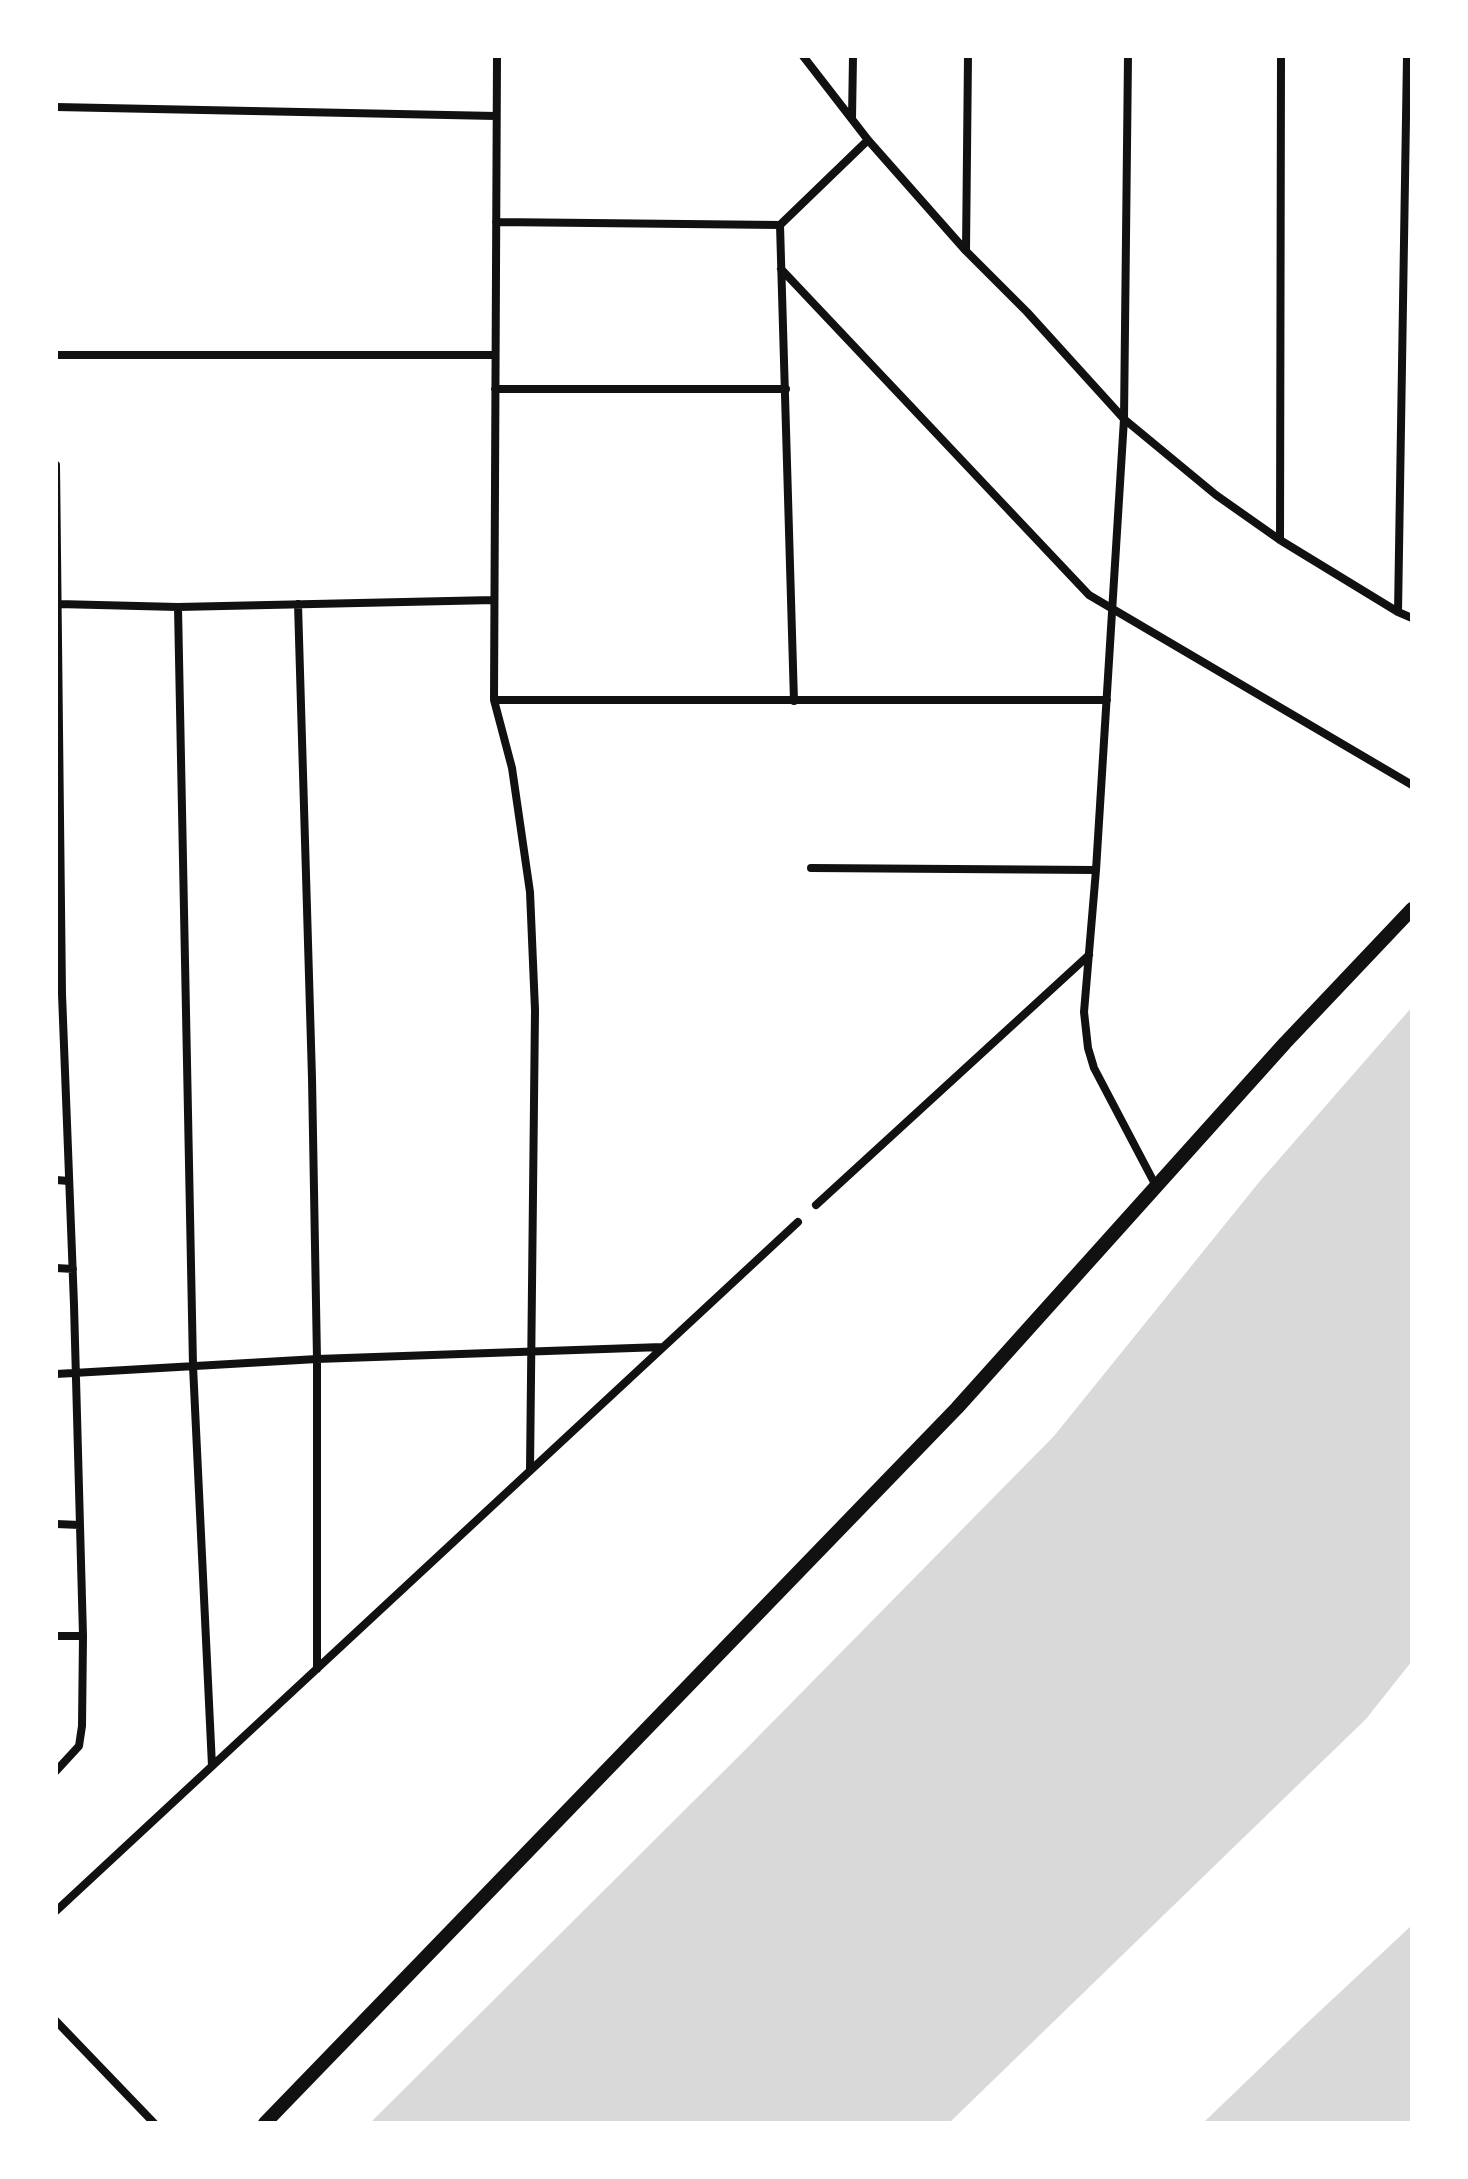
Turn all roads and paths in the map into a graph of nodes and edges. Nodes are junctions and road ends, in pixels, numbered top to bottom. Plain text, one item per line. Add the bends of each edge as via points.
1 (497, 56) edge
2 (803, 56) edge
3 (853, 56) edge
4 (968, 56) edge
5 (1128, 56) edge
6 (1281, 56) edge
7 (1407, 56) edge
8 (56, 107) edge
9 (496, 116) junction
10 (852, 119) junction
11 (868, 140) junction
12 (496, 222) junction
13 (780, 225) junction
14 (966, 251) junction
15 (781, 269) junction
16 (56, 355) edge
17 (495, 355) junction
18 (495, 389) junction
19 (786, 389) junction
20 (1124, 419) junction
21 (56, 465) edge
22 (56, 519) edge
23 (1280, 540) junction
24 (494, 600) junction
25 (58, 604) junction
26 (298, 604) junction
27 (178, 607) junction
28 (1113, 609) junction
29 (1398, 612) junction
30 (1412, 618) edge
31 (58, 656) edge
32 (494, 700) junction
33 (1107, 700) junction
34 (794, 701) junction
35 (58, 748) edge
36 (1412, 785) edge
37 (811, 868) dead end
38 (1096, 870) junction
39 (1412, 909) edge
40 (59, 941) edge
41 (1089, 955) junction
42 (60, 1060) edge
43 (56, 1180) edge
44 (69, 1181) junction
45 (1156, 1186) junction
46 (816, 1205) dead end
47 (798, 1222) dead end
48 (56, 1268) edge
49 (73, 1269) junction
50 (663, 1347) junction
51 (533, 1352) junction
52 (317, 1359) junction
53 (193, 1366) junction
54 (56, 1374) edge
55 (76, 1375) junction
56 (530, 1470) junction
57 (56, 1524) edge
58 (80, 1525) junction
59 (56, 1636) edge
60 (83, 1636) junction
61 (317, 1669) junction
62 (212, 1766) junction
63 (56, 1771) edge
64 (56, 1911) edge
65 (56, 2021) edge
66 (154, 2123) edge
67 (265, 2123) edge

1 - 9 street
2 - 10 street
3 - 10 street
4 - 14 street
5 - 20 street
6 - 23 street
7 - 29 street
8 - 9 street
9 - 12 street
10 - 11 street
11 - 13 street
11 - 14 street
12 - 13 street
12 - 17 street
13 - 15 street
14 - 20 street
15 - 19 street
15 - 28 street via 1089,595
16 - 17 street
17 - 18 street
18 - 19 street
18 - 24 street
19 - 34 street
20 - 23 street
20 - 28 street
21 - 22 street
22 - 25 street
23 - 29 street
24 - 26 street
24 - 32 street
25 - 27 street
25 - 31 street
26 - 27 street
26 - 52 street
27 - 53 street
28 - 33 street
28 - 36 street
29 - 30 street
31 - 35 street
32 - 34 street
32 - 51 street via 512,768 530,892 535,1010
33 - 34 street
33 - 38 street
35 - 40 street
37 - 38 street
38 - 41 street
39 - 45 street
40 - 42 street
41 - 45 street via 1084,1012 1088,1048
41 - 46 street
42 - 44 street
43 - 44 street
44 - 49 street
45 - 67 street via 957,1408
47 - 50 street
48 - 49 street
49 - 55 street
50 - 51 street
50 - 56 street
51 - 52 street
51 - 56 street
52 - 53 street
52 - 61 street
53 - 55 street
53 - 62 street
54 - 55 street
55 - 58 street
56 - 61 street
57 - 58 street
58 - 60 street
59 - 60 street
60 - 63 street via 79,1746
61 - 62 street
62 - 64 street
65 - 66 street

